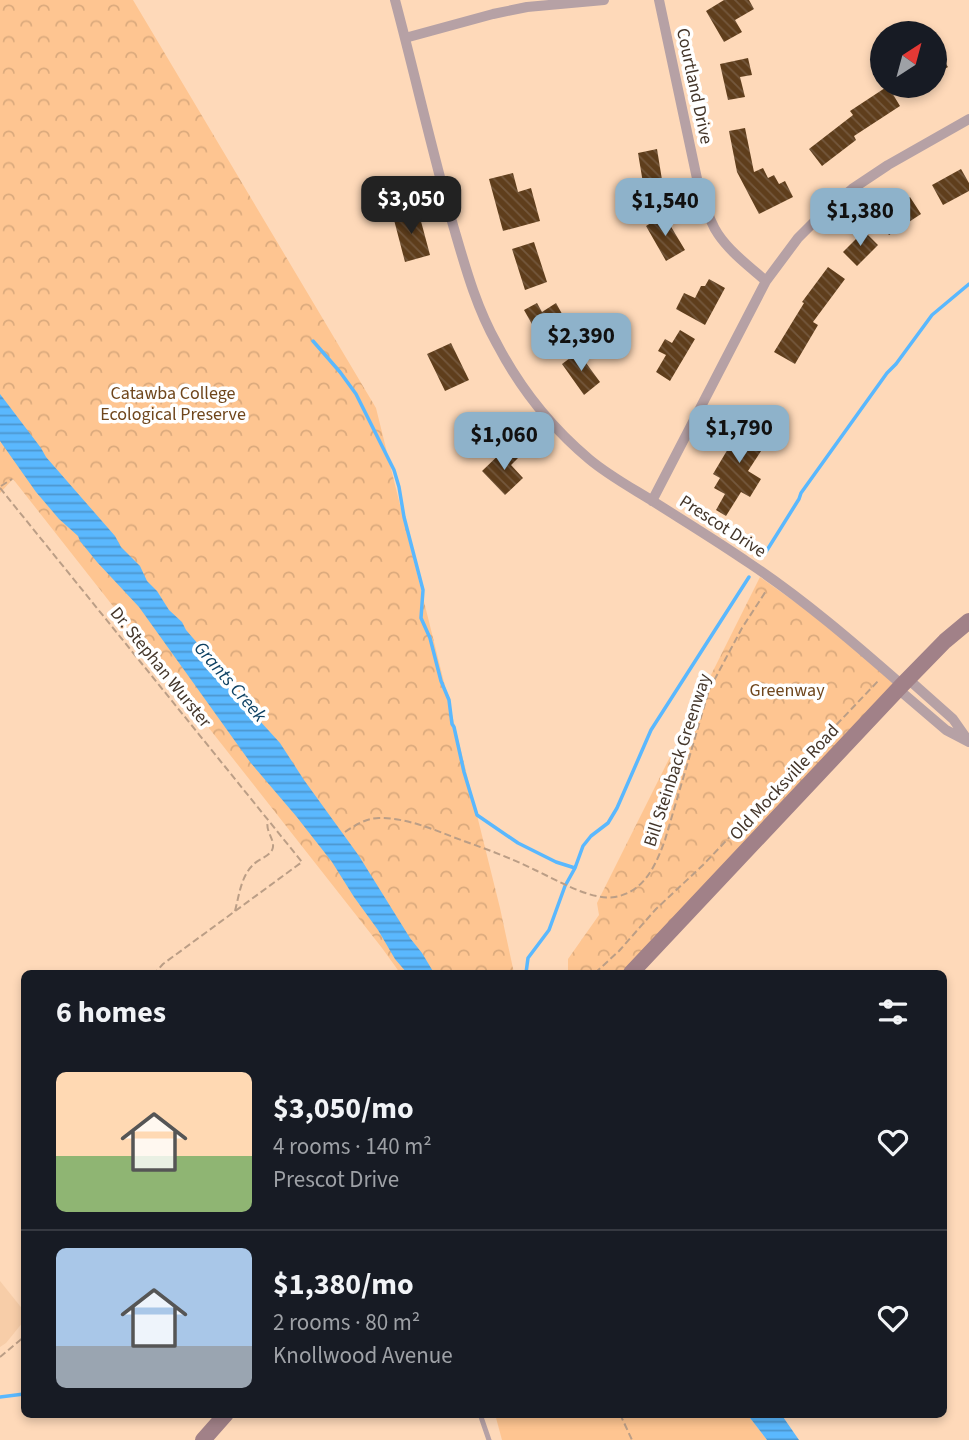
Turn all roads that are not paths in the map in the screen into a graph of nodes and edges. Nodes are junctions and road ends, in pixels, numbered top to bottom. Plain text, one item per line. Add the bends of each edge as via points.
1 (395, 0) edge
2 (604, 0) edge
3 (659, 0) edge
4 (405, 38) junction
5 (969, 119) edge
6 (766, 281) junction
7 (652, 501) junction
8 (969, 621) edge
9 (902, 684) junction
10 (969, 742) edge
11 (634, 970) edge
12 (222, 1418) edge
13 (481, 1418) edge
14 (203, 1440) edge
15 (489, 1440) edge

1 - 4 street, Prescot Drive
2 - 4 street via 527,7
3 - 6 street, Courtland Drive via 699,188 709,215 730,248
4 - 7 street, Prescot Drive via 471,286 496,344 534,401 575,447
5 - 6 street via 852,189 798,238
6 - 7 street
7 - 9 street, Prescot Drive via 774,580
8 - 9 street, Old Mocksville Road
9 - 10 street, Prescot Drive via 946,730
9 - 11 street, Old Mocksville Road
12 - 14 street
13 - 15 lane

